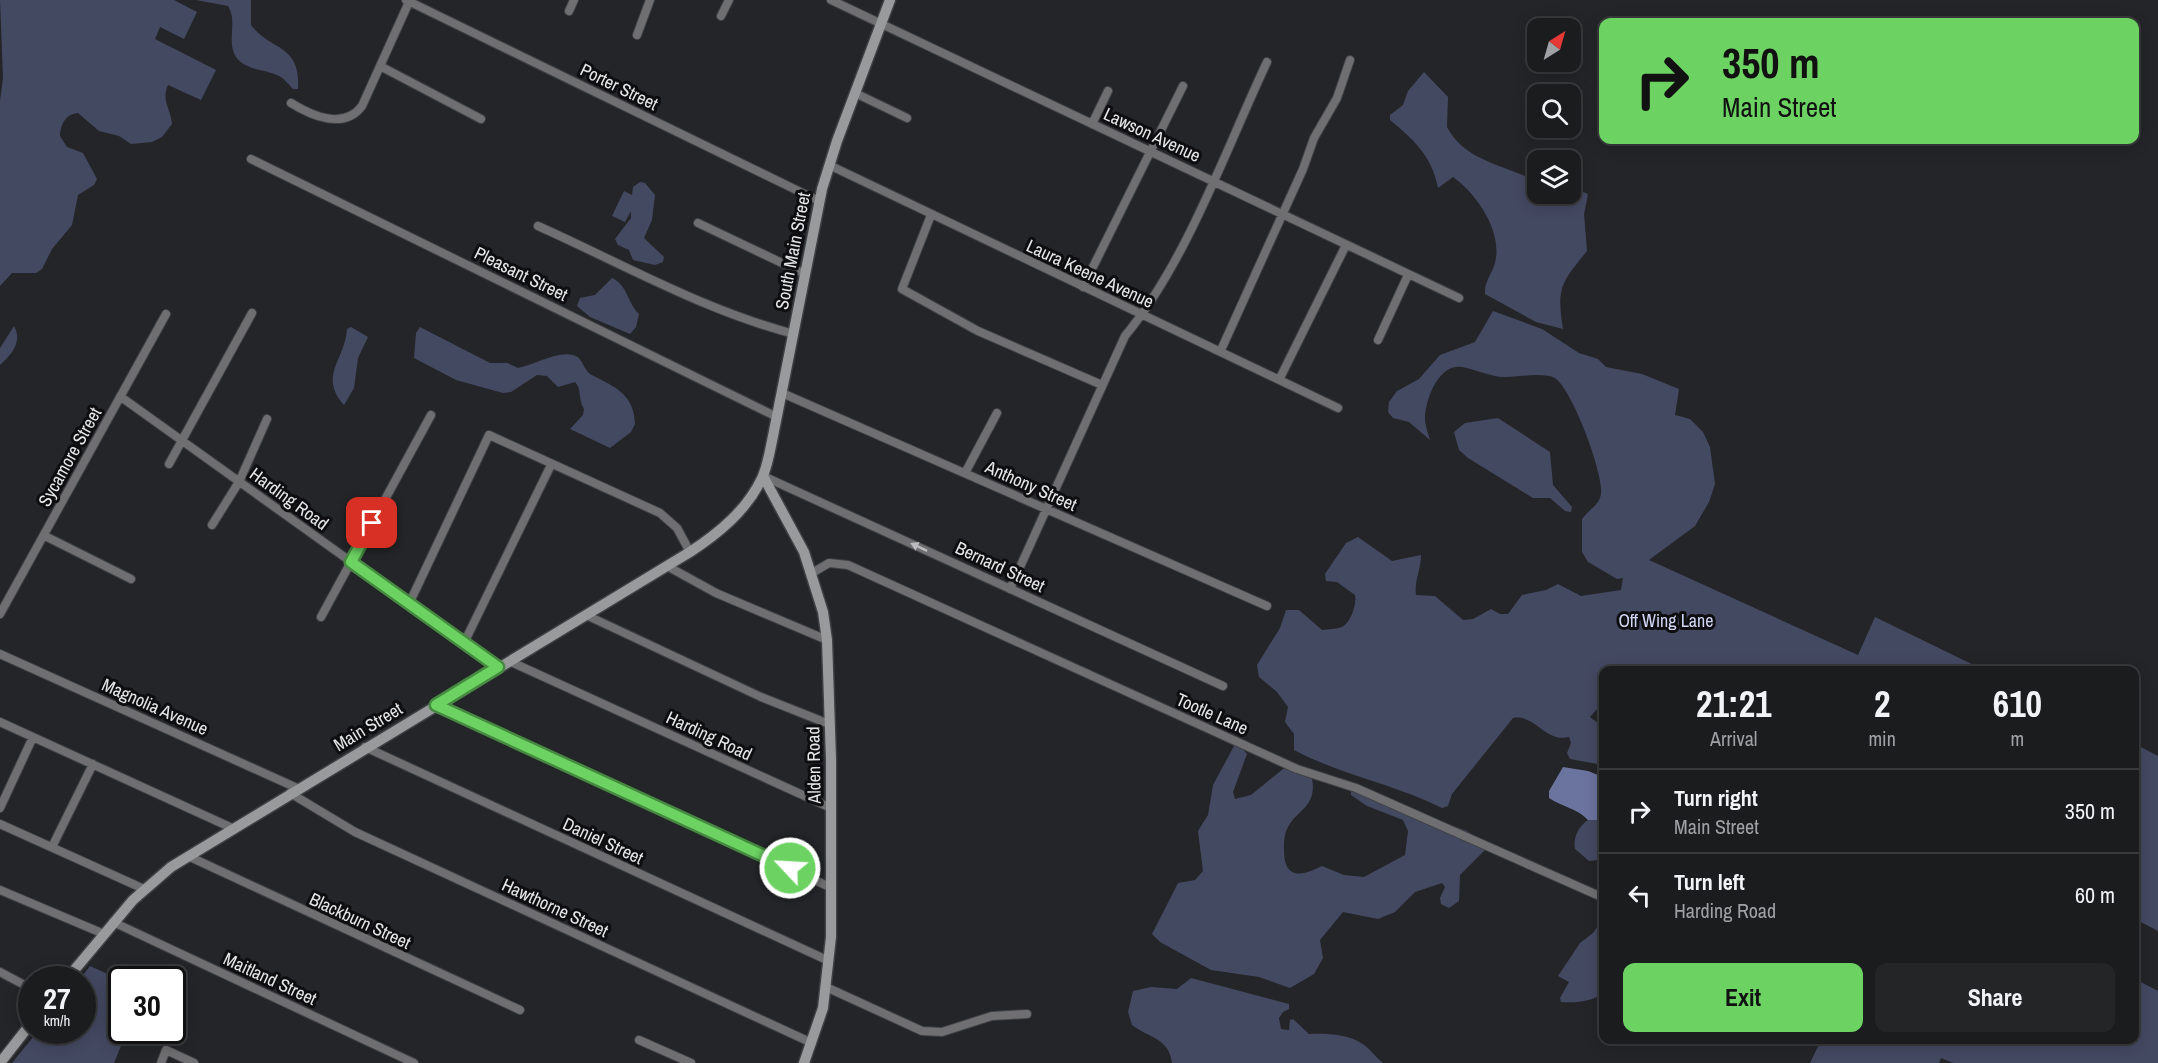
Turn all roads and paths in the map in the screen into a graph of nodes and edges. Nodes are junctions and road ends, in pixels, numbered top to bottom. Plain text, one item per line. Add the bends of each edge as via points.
1 (574, 0) edge
2 (650, 0) edge
3 (729, 0) edge
4 (831, 0) edge
5 (890, 0) edge
6 (407, 1) edge
7 (569, 10) dead end
8 (721, 16) dead end
9 (881, 24) junction
10 (637, 35) dead end
11 (1350, 60) dead end
12 (1267, 62) dead end
13 (380, 66) junction
14 (1183, 86) dead end
15 (1108, 91) dead end
16 (855, 93) junction
17 (291, 103) dead end
18 (907, 118) dead end
19 (481, 119) dead end
20 (1092, 124) junction
21 (1150, 152) junction
22 (251, 159) dead end
23 (829, 165) junction
24 (1212, 180) junction
25 (819, 201) junction
26 (1282, 214) junction
27 (931, 215) junction
28 (698, 223) dead end
29 (538, 226) dead end
30 (1346, 245) junction
31 (805, 274) junction
32 (1408, 275) junction
33 (1083, 287) junction
34 (1459, 298) dead end
35 (252, 313) dead end
36 (166, 314) dead end
37 (1142, 315) junction
38 (794, 334) junction
39 (1378, 340) dead end
40 (1221, 350) junction
41 (1280, 378) junction
42 (1101, 385) junction
43 (782, 393) junction
44 (121, 397) junction
45 (1338, 408) dead end
46 (997, 413) dead end
47 (431, 415) dead end
48 (777, 417) junction
49 (267, 419) dead end
50 (182, 441) junction
51 (169, 464) dead end
52 (551, 465) junction
53 (965, 473) junction
54 (763, 476) junction
55 (239, 482) junction
56 (1044, 509) junction
57 (740, 510) joint
58 (212, 525) dead end
59 (45, 536) junction
60 (690, 552) junction
61 (351, 562) junction
62 (667, 566) junction
63 (812, 573) junction
64 (131, 579) dead end
65 (1010, 589) junction
66 (409, 604) junction
67 (1267, 606) dead end
68 (0, 614) edge
69 (586, 615) junction
70 (321, 617) dead end
71 (827, 640) junction
72 (464, 643) junction
73 (0, 654) edge
74 (509, 661) junction
75 (498, 667) junction
76 (1223, 686) dead end
77 (436, 705) junction
78 (0, 722) edge
79 (829, 724) junction
80 (33, 737) junction
81 (365, 747) junction
82 (93, 764) junction
83 (294, 791) junction
84 (0, 808) edge
85 (831, 808) junction
86 (0, 824) edge
87 (232, 828) junction
88 (52, 848) junction
89 (188, 856) junction
90 (832, 888) junction
91 (144, 889) junction
92 (0, 890) edge
93 (1599, 896) edge
94 (113, 922) junction
95 (104, 934) junction
96 (829, 961) junction
97 (78, 966) edge
98 (0, 972) edge
99 (18, 982) edge
100 (826, 987) junction
101 (520, 1010) dead end
102 (1027, 1014) dead end
103 (18, 1040) edge
104 (639, 1040) dead end
105 (812, 1042) junction
106 (1, 1061) edge
107 (161, 1063) edge
108 (194, 1063) edge
109 (414, 1063) edge
110 (692, 1063) edge
111 (804, 1063) edge

1 - 7 street
2 - 10 street
3 - 8 street
4 - 9 street, Lawson Avenue
5 - 9 main road, South Main Street
6 - 13 street
6 - 25 street, Porter Street
9 - 16 main road, South Main Street
9 - 20 street, Lawson Avenue
11 - 26 street via 1337,98 1314,138
12 - 24 street
13 - 17 street via 356,115 327,118
13 - 19 street
14 - 21 street
15 - 20 street
16 - 18 street
16 - 23 main road, South Main Street
20 - 21 street, Lawson Avenue
21 - 24 street, Lawson Avenue
21 - 33 street
22 - 48 street, Pleasant Street
23 - 25 main road, South Main Street
23 - 27 street, Laura Keene Avenue
24 - 26 street, Lawson Avenue
24 - 37 street via 1184,246
25 - 31 main road, South Main Street
26 - 30 street, Lawson Avenue
26 - 40 street
27 - 33 street, Laura Keene Avenue
27 - 42 street via 902,289 978,332
28 - 31 street
29 - 38 street via 700,303
30 - 32 street, Lawson Avenue
30 - 41 street
31 - 38 main road, South Main Street
32 - 34 street, Lawson Avenue
32 - 39 street
33 - 37 street, Laura Keene Avenue
35 - 50 street
36 - 44 street, Sycamore Street
37 - 40 street, Laura Keene Avenue
37 - 42 street via 1125,336
38 - 43 main road, South Main Street
40 - 41 street, Laura Keene Avenue
41 - 45 street, Laura Keene Avenue
42 - 56 street
43 - 48 main road, South Main Street
43 - 53 street, Anthony Street
44 - 50 street, Harding Road
44 - 59 street, Sycamore Street
46 - 53 street
47 - 61 street
48 - 54 main road, South Main Street
49 - 55 street
50 - 51 street
50 - 55 street, Harding Road
52 - 60 street via 668,519
52 - 66 street via 489,435
52 - 72 street
53 - 56 street, Anthony Street
54 - 57 main road, South Main Street
54 - 63 main road, Alden Road
65 -> 54 street, Bernard Street
55 - 58 street
55 - 61 street, Harding Road
56 - 65 street
56 - 67 street, Anthony Street
57 - 60 main road, Main Street
59 - 64 street
59 - 68 street, Sycamore Street
60 - 62 main road, Main Street
61 - 66 street, Harding Road
61 - 70 street
62 - 69 main road, Main Street
62 - 71 street via 716,593
63 - 71 main road, Alden Road
63 - 93 street, Tootle Lane via 829,563 848,565 1297,770 1356,788
65 - 76 street, Bernard Street
66 - 72 street, Harding Road
69 - 74 main road, Main Street
69 - 79 street via 761,697
71 - 79 main road, Alden Road
72 - 75 street, Harding Road
73 - 83 street, Magnolia Avenue
74 - 75 main road, Main Street
74 - 85 street, Harding Road
75 - 77 main road, Main Street
77 - 81 main road, Main Street
77 - 90 street
78 - 80 street
79 - 85 main road, Alden Road
80 - 82 street
80 - 84 street
81 - 83 main road, Main Street
81 - 96 street, Daniel Street
82 - 87 street
82 - 88 street
83 - 87 main road, Main Street
83 - 105 street, Hawthorne Street via 355,832
85 - 90 main road, Alden Road
86 - 88 street
87 - 89 main road, Main Street
88 - 91 street
89 - 91 main road, Main Street
89 - 101 street, Blackburn Street
90 - 96 main road, Alden Road
91 - 94 main road, Main Street
92 - 95 street
94 - 95 main road, Main Street
94 - 109 street, Maitland Street
95 - 97 main road, Main Street
96 - 100 main road, Alden Road
98 - 99 street
100 - 102 street via 922,1031 942,1032 992,1016
100 - 105 main road, Alden Road
103 - 106 main road
104 - 110 street
105 - 111 main road, Alden Road
107 - 108 street via 166,1050

